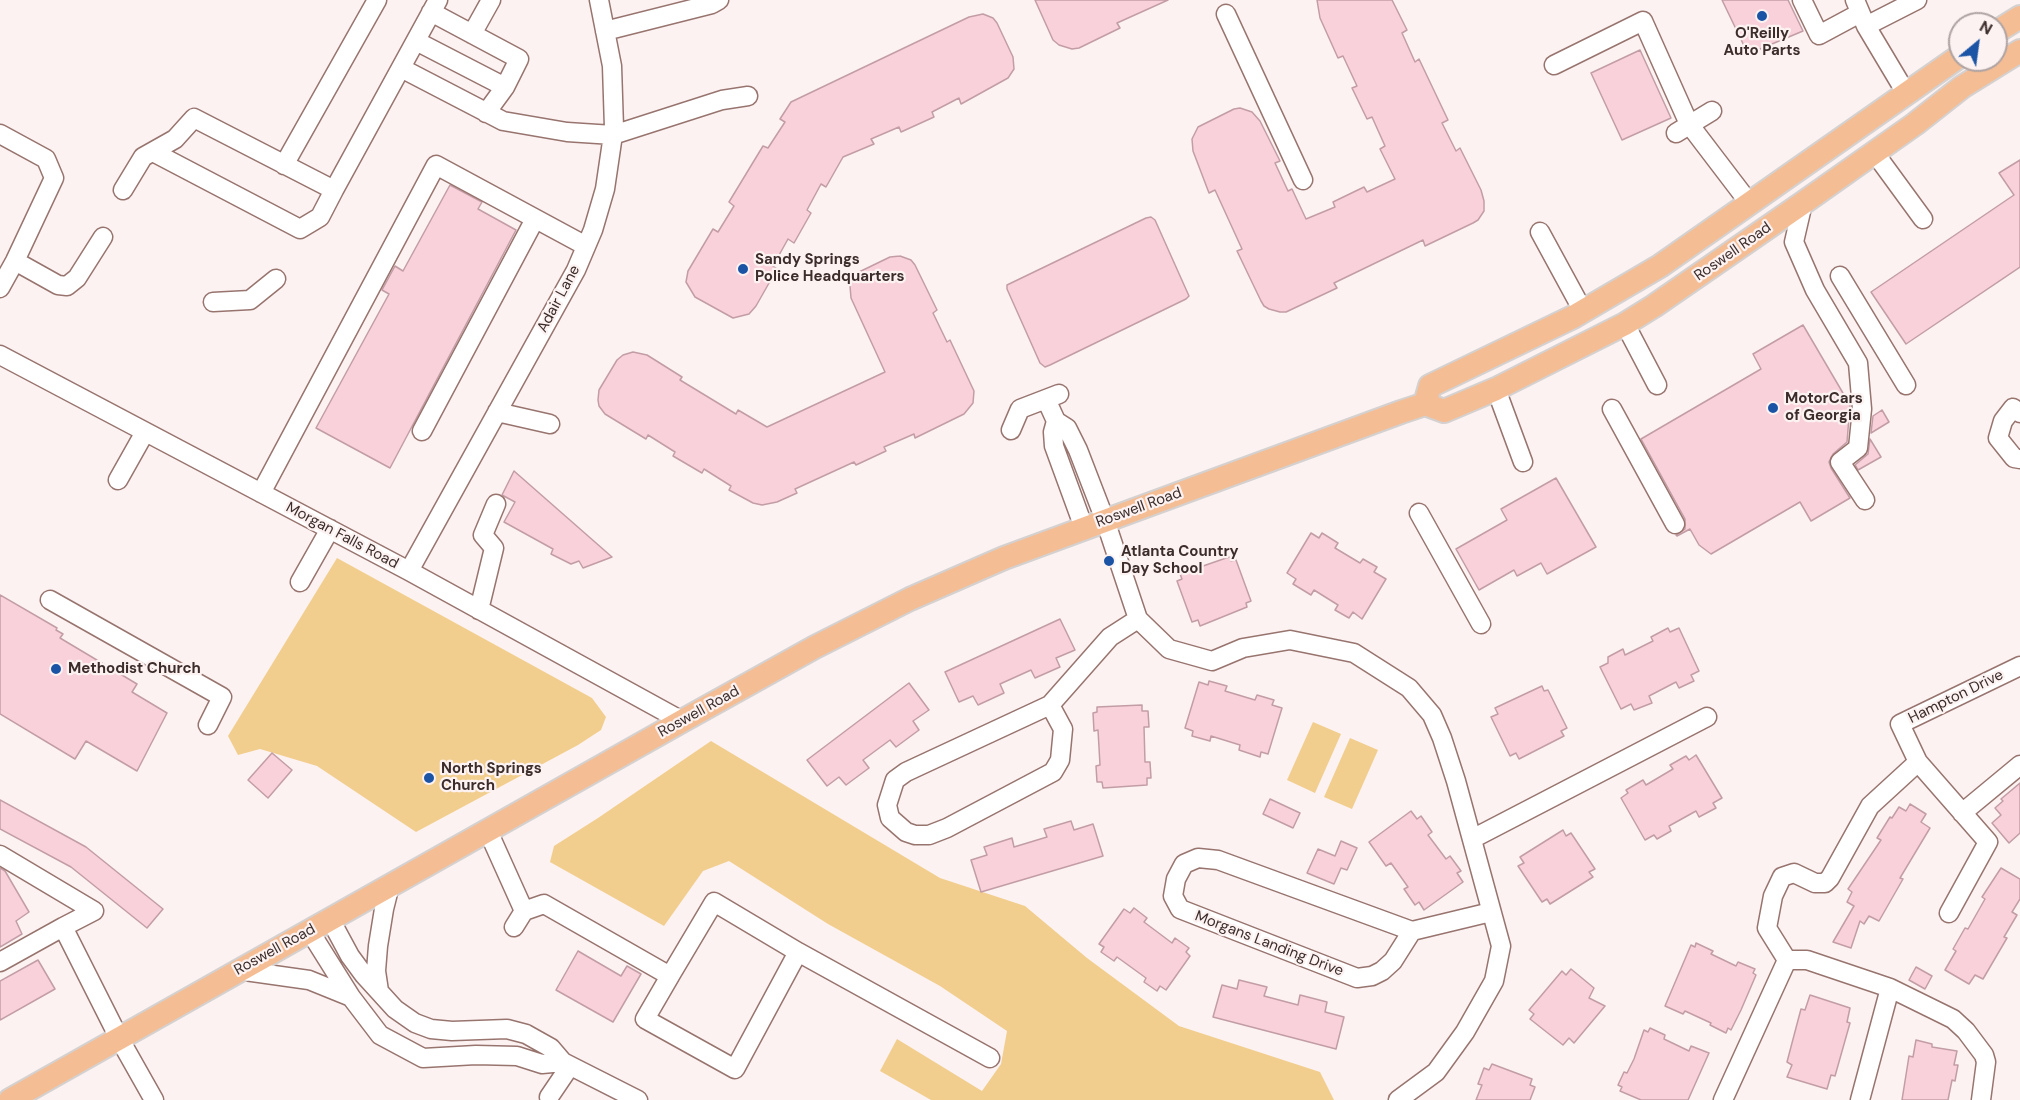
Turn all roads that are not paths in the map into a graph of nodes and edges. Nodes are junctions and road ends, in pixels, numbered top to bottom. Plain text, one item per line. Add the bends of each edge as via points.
1 (377, 0) edge
2 (491, 0) edge
3 (599, 0) edge
4 (719, 0) edge
5 (1802, 0) edge
6 (1917, 0) edge
7 (435, 6) edge
8 (1860, 13) edge
9 (1226, 14) dead end
10 (605, 31) junction
11 (472, 34) junction
12 (416, 41) junction
13 (2020, 51) edge
14 (460, 64) junction
15 (1554, 64) dead end
16 (1948, 64) edge
17 (401, 68) junction
18 (505, 87) junction
19 (446, 91) junction
20 (1906, 93) junction
21 (748, 96) dead end
22 (1712, 111) dead end
23 (486, 113) junction
24 (1683, 129) junction
25 (0, 134) edge
26 (613, 135) junction
27 (153, 152) junction
28 (1874, 152) junction
29 (284, 165) junction
30 (1303, 180) dead end
31 (123, 190) dead end
32 (334, 190) junction
33 (1803, 203) junction
34 (1750, 204) junction
35 (535, 219) junction
36 (1923, 219) dead end
37 (1540, 232) dead end
38 (103, 237) dead end
39 (586, 246) junction
40 (15, 261) junction
41 (1840, 276) dead end
42 (276, 279) dead end
43 (0, 288) edge
44 (213, 302) dead end
45 (1583, 311) junction
46 (1625, 324) junction
47 (0, 355) edge
48 (1657, 385) dead end
49 (1906, 385) dead end
50 (1496, 389) junction
51 (1425, 404) junction
52 (1612, 409) dead end
53 (2016, 411) edge
54 (497, 412) junction
55 (550, 424) dead end
56 (1011, 430) dead end
57 (422, 431) dead end
58 (145, 432) junction
59 (2020, 459) edge
60 (1523, 462) dead end
61 (118, 480) dead end
62 (261, 493) junction
63 (1865, 500) dead end
64 (496, 504) dead end
65 (1419, 513) dead end
66 (1095, 524) junction
67 (1675, 524) dead end
68 (330, 529) junction
69 (409, 571) junction
70 (300, 582) dead end
71 (50, 600) dead end
72 (479, 610) junction
73 (1138, 619) junction
74 (1481, 624) dead end
75 (2020, 666) edge
76 (1050, 705) junction
77 (1707, 717) dead end
78 (682, 721) junction
79 (208, 725) dead end
80 (1918, 762) junction
81 (2020, 765) edge
82 (1962, 813) junction
83 (488, 831) junction
84 (1472, 839) junction
85 (0, 855) edge
86 (390, 885) junction
87 (524, 911) junction
88 (1491, 912) junction
89 (1949, 913) dead end
90 (330, 919) junction
91 (63, 927) junction
92 (514, 927) dead end
93 (309, 930) junction
94 (1412, 931) junction
95 (798, 952) junction
96 (1787, 960) junction
97 (0, 962) edge
98 (238, 970) junction
99 (670, 976) junction
100 (1890, 988) junction
101 (379, 991) junction
102 (351, 997) junction
103 (119, 1038) junction
104 (990, 1058) dead end
105 (566, 1064) junction
106 (549, 1097) dead end
107 (10, 1100) edge
108 (154, 1100) edge
109 (638, 1100) edge
110 (1398, 1100) edge
111 (1723, 1100) edge
112 (1860, 1100) edge
113 (1981, 1100) edge

1 - 29 street
2 - 11 street
3 - 10 street, Adair Lane
4 - 10 street
5 - 8 street via 1819,35
6 - 8 street
7 - 11 street
7 - 12 street
8 - 20 street
9 - 30 street
10 - 26 street, Adair Lane via 612,66
11 - 18 street via 519,60
12 - 14 street
12 - 17 street
13 - 28 main road, Roswell Road via 1962,87
14 - 18 street
14 - 19 street
15 - 24 street via 1643,21
16 - 20 main road, Roswell Road
17 - 19 street
17 - 32 street
18 - 23 street
19 - 23 street
20 - 34 main road, Roswell Road
21 - 26 street via 722,100
22 - 24 street
23 - 26 street via 503,121
24 - 34 street
25 - 40 street via 46,159 54,178
26 - 39 street, Adair Lane via 605,189
27 - 29 street via 175,139 194,118
27 - 31 street via 143,157
27 - 32 street via 300,229 320,217
28 - 33 main road, Roswell Road
28 - 36 street
29 - 32 street
33 - 46 main road, Roswell Road
33 - 63 street via 1794,242 1815,290 1858,363 1862,409 1858,448 1840,462
34 - 45 main road, Roswell Road via 1660,266
35 - 39 street
35 - 57 street
35 - 62 street via 436,165
37 - 45 street
38 - 40 street via 77,278 67,285 58,285
39 - 54 street, Adair Lane
40 - 43 street
41 - 49 street
42 - 44 street via 250,300
45 - 51 main road, Roswell Road via 1430,386
46 - 48 street
46 - 50 main road, Roswell Road
47 - 58 street, Morgan Falls Road
50 - 51 main road, Roswell Road via 1444,411
50 - 60 street
51 - 66 main road, Roswell Road
52 - 67 street
53 - 59 street via 2003,421 1998,438 2014,458
54 - 55 street
54 - 69 street, Adair Lane
56 - 66 street via 1020,409 1053,396 1056,421 1067,428 1074,441
58 - 61 street
58 - 62 street, Morgan Falls Road
62 - 68 street, Morgan Falls Road
64 - 72 street via 483,535 494,548
65 - 74 street
66 - 73 street
66 - 78 main road, Roswell Road via 910,599
68 - 69 street, Morgan Falls Road
68 - 70 street
69 - 72 street, Morgan Falls Road
71 - 79 street via 222,697
72 - 78 street, Morgan Falls Road
73 - 76 street via 1110,637
73 - 84 street via 1169,649 1212,661 1243,648 1290,640 1354,653 1409,688 1431,715 1442,738
75 - 80 street, Hampton Drive via 1900,724
76 - 76 street via 906,772 895,780 887,805 890,818 906,832 929,835 1053,772 1060,760 1063,729
77 - 84 street
78 - 83 main road, Roswell Road
80 - 82 street
80 - 96 street via 1870,806 1825,883 1815,883 1794,873 1782,877 1773,896 1767,928
81 - 82 street
82 - 89 street via 1988,843
83 - 86 main road, Roswell Road
83 - 87 street
84 - 88 street
85 - 91 street via 94,911
86 - 90 main road, Roswell Road
86 - 101 street via 378,946
87 - 92 street
87 - 99 street via 544,904
88 - 94 street
88 - 110 street via 1500,946 1494,981 1436,1072
90 - 93 main road, Roswell Road
90 - 101 street via 350,956
91 - 97 street
91 - 103 street
93 - 98 main road, Roswell Road
93 - 102 street
94 - 94 street, Morgans Landing Drive via 1218,861 1198,858 1184,864 1176,879 1173,896 1180,909 1357,978 1382,971
95 - 99 street via 714,902
95 - 99 street via 735,1069 645,1019
95 - 104 street
96 - 100 street via 1807,960
96 - 111 street
98 - 102 street via 309,980
98 - 103 main road, Roswell Road
100 - 112 street
100 - 113 street via 1953,1019 1966,1031 1986,1062
101 - 105 street via 415,1023 431,1029 507,1029 526,1034 551,1048
102 - 105 street via 380,1035 423,1058 517,1056 542,1064
103 - 107 main road, Roswell Road
103 - 108 street
105 - 106 street
105 - 109 street

